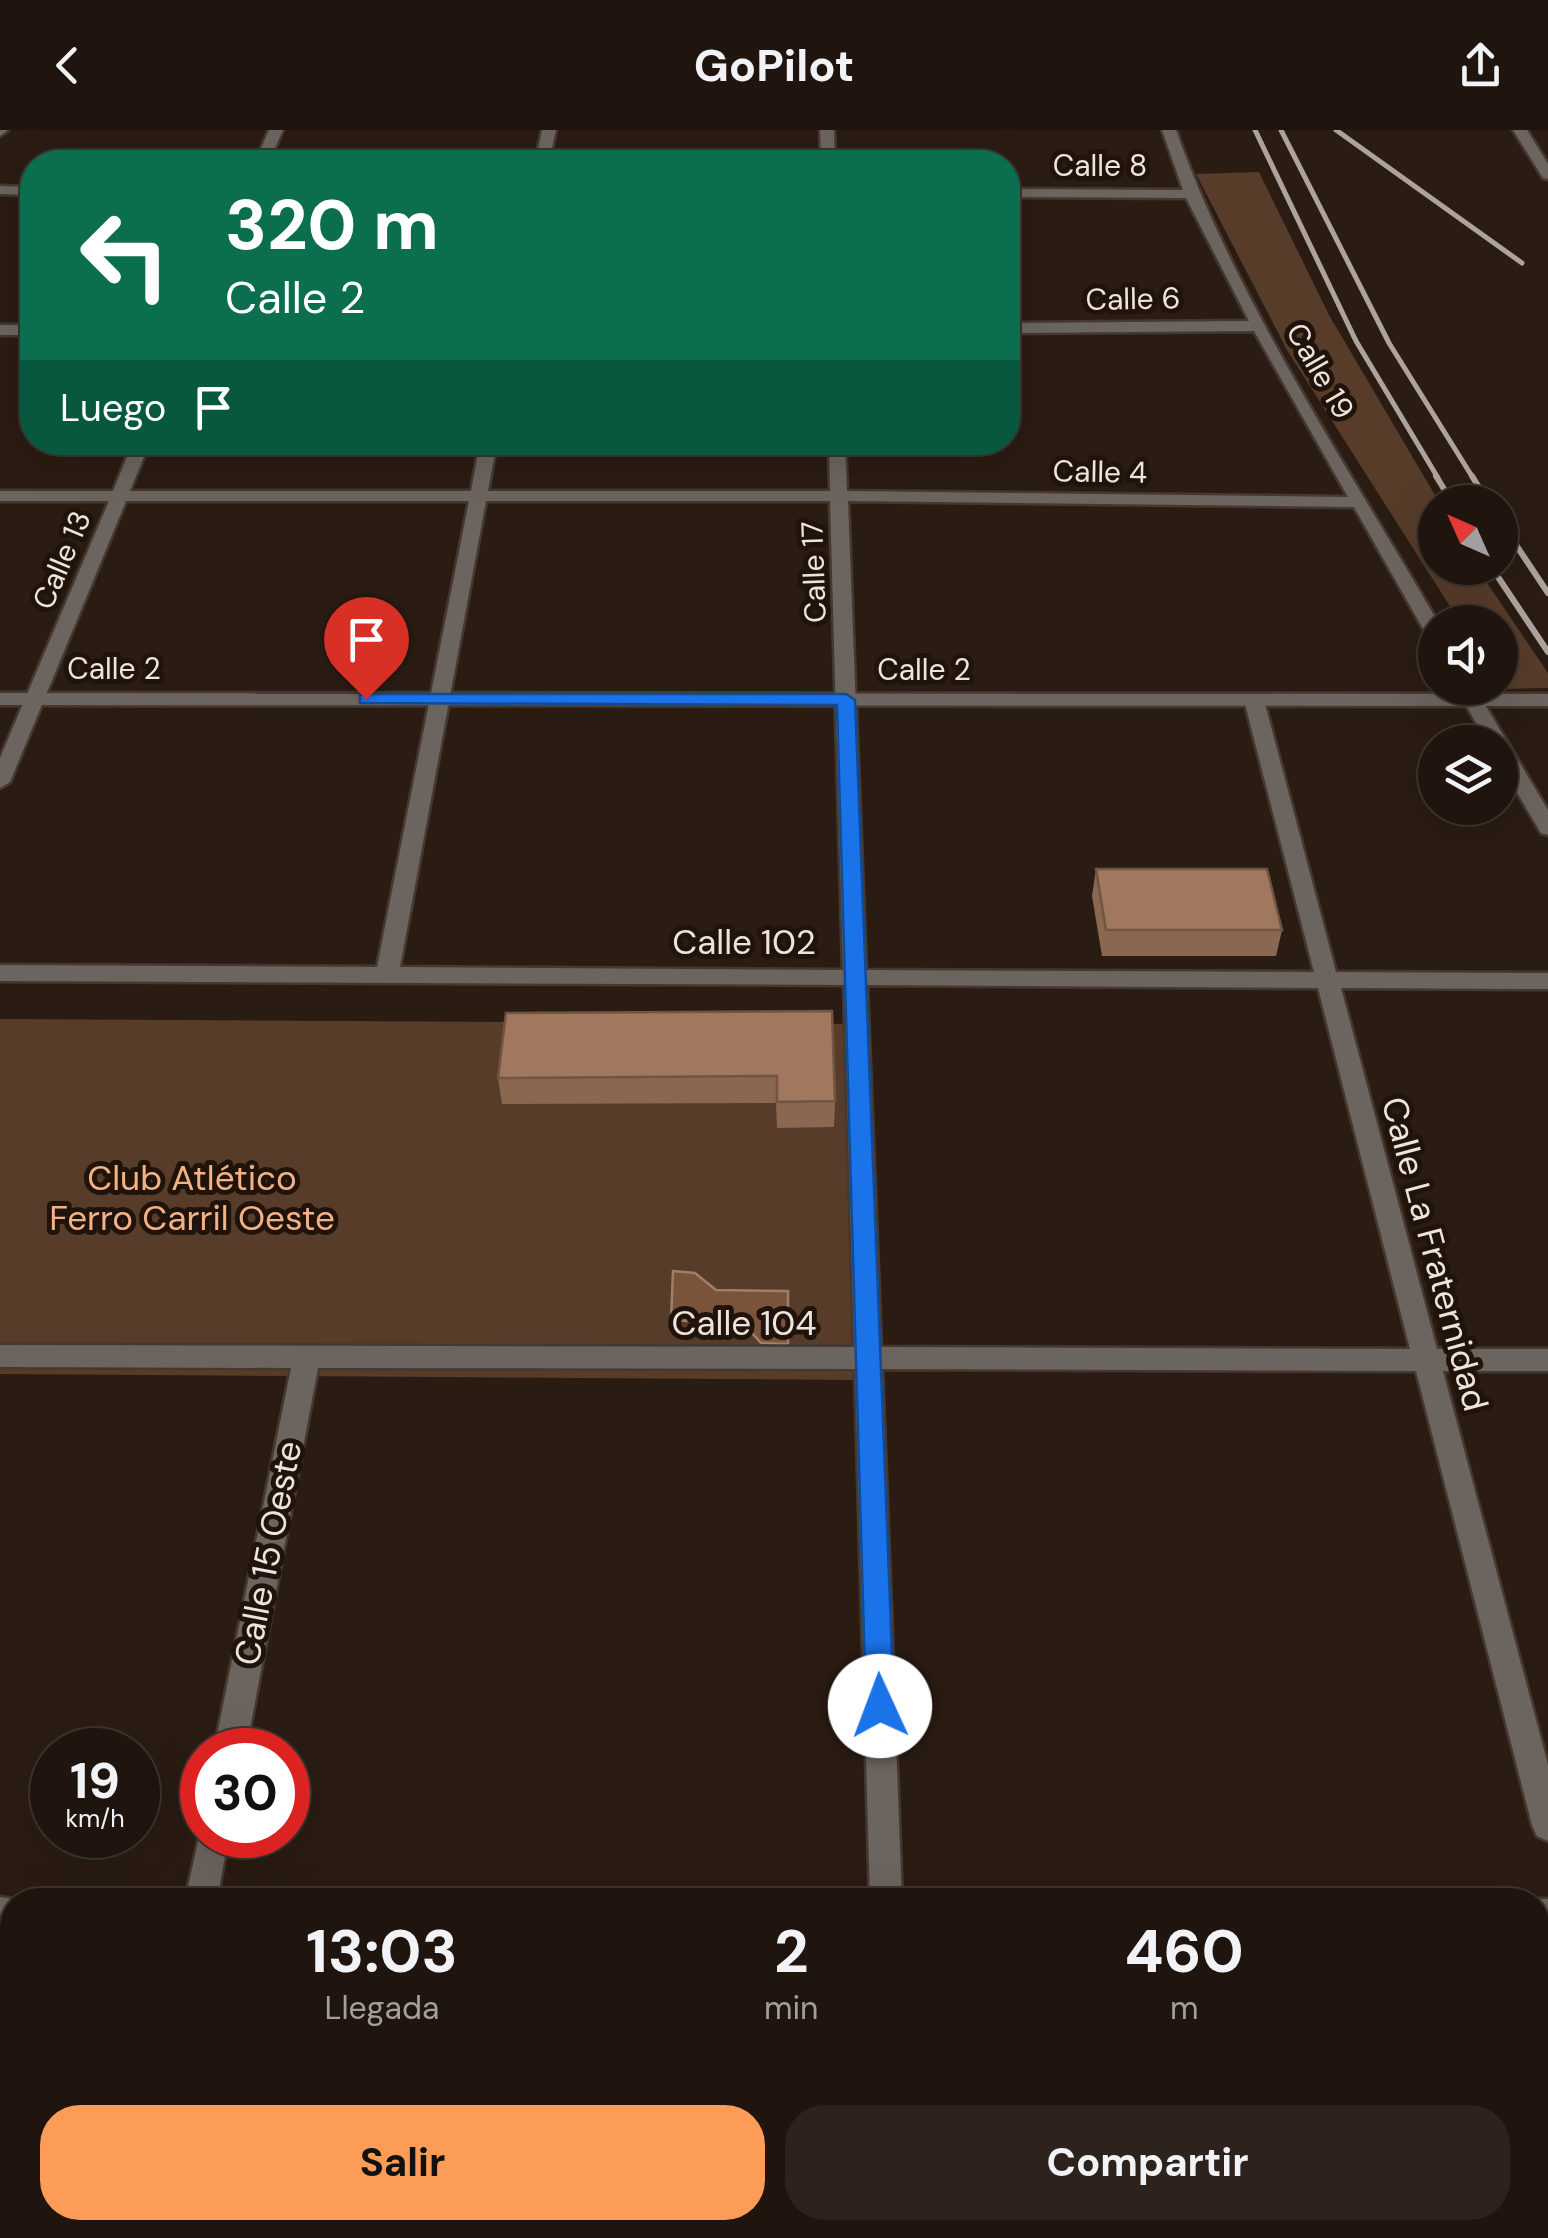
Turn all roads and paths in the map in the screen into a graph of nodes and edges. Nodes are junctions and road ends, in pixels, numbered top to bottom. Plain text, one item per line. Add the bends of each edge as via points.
1 (1169, 130) edge
2 (1520, 130) edge
3 (1548, 175) edge
4 (1020, 193) edge
5 (1192, 194) junction
6 (1259, 326) junction
7 (1020, 328) edge
8 (136, 455) edge
9 (486, 455) edge
10 (837, 455) edge
11 (0, 496) edge
12 (119, 496) junction
13 (839, 496) junction
14 (478, 497) junction
15 (1360, 502) junction
16 (1419, 605) edge
17 (1418, 695) edge
18 (1518, 698) edge
19 (0, 699) edge
20 (32, 699) junction
21 (440, 699) junction
22 (846, 700) junction
23 (1254, 700) junction
24 (1548, 700) edge
25 (1518, 777) edge
26 (0, 782) edge
27 (1548, 828) edge
28 (0, 973) edge
29 (387, 975) junction
30 (856, 978) junction
31 (1328, 980) junction
32 (1548, 982) edge
33 (0, 1356) edge
34 (307, 1356) junction
35 (868, 1358) junction
36 (1426, 1359) junction
37 (1548, 1360) edge
38 (234, 1728) edge
39 (1548, 1825) edge
40 (208, 1858) edge
41 (202, 1888) edge
42 (886, 1888) edge

1 - 5 street, Calle 19
2 - 3 street
4 - 5 street, Calle 8
5 - 6 street, Calle 19
6 - 7 street, Calle 6
6 - 15 street, Calle 19
8 - 12 street, Calle 13
9 - 14 street
10 - 13 street, Calle 17
11 - 12 street, Calle 4
12 - 14 street, Calle 4
12 - 20 street, Calle 13
13 - 14 street, Calle 4
13 - 15 street, Calle 4
13 - 22 street, Calle 17
14 - 21 street
15 - 16 street, Calle 19
17 - 23 street, Calle 2
18 - 24 street, Calle 2
19 - 20 street, Calle 2
20 - 21 street, Calle 2
20 - 26 street, Calle 13
21 - 22 street, Calle 2
21 - 29 street
22 - 23 street, Calle 2
22 - 30 street, Calle 17
23 - 31 street, Calle La Fraternidad
25 - 27 street
28 - 29 street, Calle 102
29 - 30 street, Calle 102
30 - 31 street, Calle 102
30 - 35 street, Calle 17
31 - 32 street, Calle 102
31 - 36 street, Calle La Fraternidad
33 - 34 street, Calle 104
34 - 35 street, Calle 104
34 - 38 street, Calle 15 Oeste
35 - 36 street, Calle 104
35 - 42 street, Calle 17
36 - 37 street, Calle 104
36 - 39 street, Calle La Fraternidad
40 - 41 street

